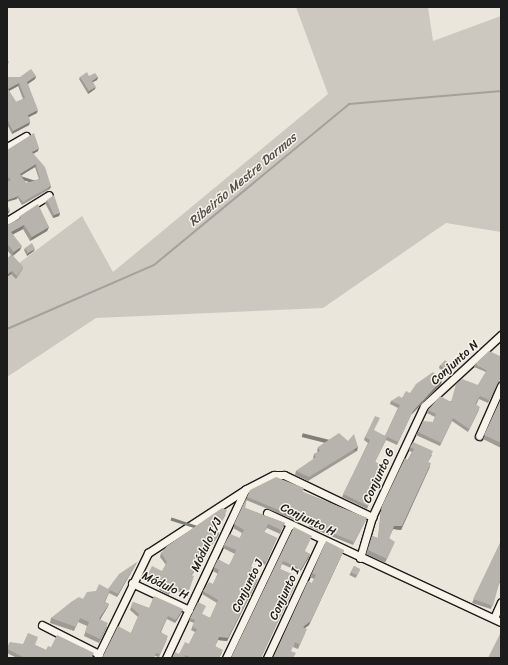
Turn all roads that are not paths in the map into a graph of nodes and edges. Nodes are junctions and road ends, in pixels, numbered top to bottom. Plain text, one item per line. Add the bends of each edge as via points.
1 (26, 136) edge
2 (7, 148) edge
3 (49, 195) dead end
4 (7, 221) edge
5 (501, 336) edge
6 (501, 386) edge
7 (424, 406) joint
8 (479, 436) dead end
9 (246, 489) junction
10 (267, 513) dead end
11 (372, 517) junction
12 (290, 524) junction
13 (322, 540) junction
14 (360, 558) junction
15 (132, 583) junction
16 (501, 602) edge
17 (189, 610) junction
18 (494, 618) junction
19 (501, 622) edge
20 (42, 624) dead end
21 (98, 656) edge
22 (166, 658) edge
23 (226, 658) edge
24 (267, 658) edge

1 - 2 street
3 - 4 street
5 - 7 street, Conjunto N
6 - 8 street
7 - 11 street, Conjunto G
9 - 11 street via 274,475 284,475
9 - 15 street via 148,553
9 - 17 street, Módulo I/J
10 - 12 street, Conjunto H
11 - 14 street, Conjunto G
12 - 13 street, Conjunto H
12 - 23 street, Conjunto J
13 - 14 street, Conjunto H
13 - 24 street, Conjunto I
14 - 18 street, Conjunto H
15 - 17 street, Módulo H
15 - 21 street
16 - 18 street
17 - 22 street, Módulo I/J
18 - 19 street, Conjunto H
20 - 21 street

